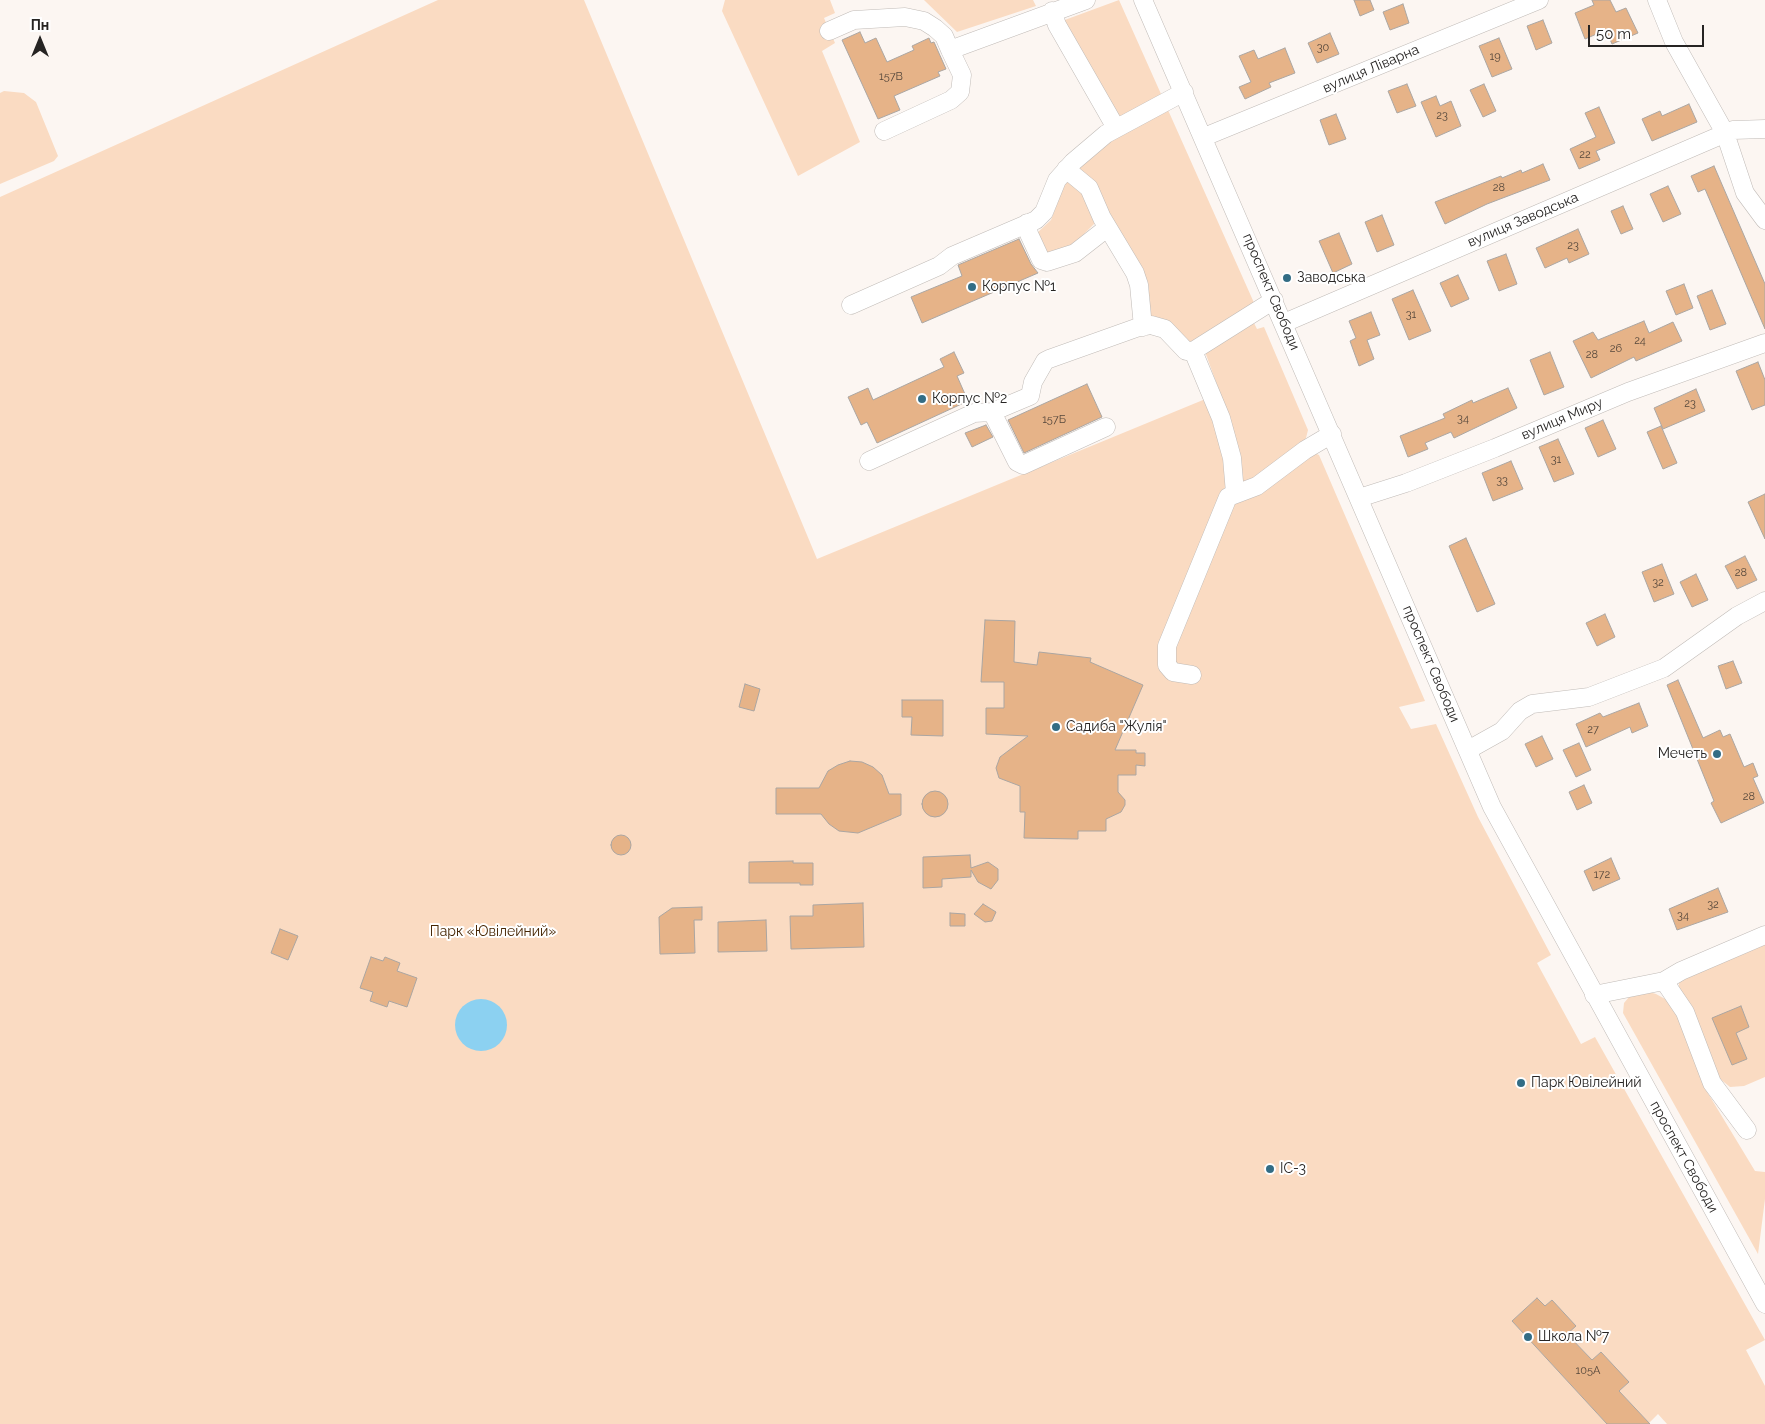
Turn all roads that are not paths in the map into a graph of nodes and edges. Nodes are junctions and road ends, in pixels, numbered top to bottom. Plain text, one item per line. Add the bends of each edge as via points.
1 (1086, 0) edge
2 (1143, 0) edge
3 (1539, 0) edge
4 (1657, 0) edge
5 (1052, 11) junction
6 (829, 31) dead end
7 (950, 50) junction
8 (1184, 92) junction
9 (1116, 128) junction
10 (1765, 129) edge
11 (884, 132) dead end
12 (1725, 133) junction
13 (1204, 137) junction
14 (1066, 169) junction
15 (1765, 220) edge
16 (1027, 223) junction
17 (1108, 228) junction
18 (1274, 300) junction
19 (850, 305) dead end
20 (1284, 323) junction
21 (1143, 326) junction
22 (1765, 343) edge
23 (1193, 351) junction
24 (992, 412) junction
25 (1106, 427) dead end
26 (1332, 434) junction
27 (869, 461) dead end
28 (1235, 493) junction
29 (1359, 498) junction
30 (1765, 601) edge
31 (1192, 675) dead end
32 (1468, 750) junction
33 (1765, 935) edge
34 (1664, 981) junction
35 (1594, 995) junction
36 (1748, 1130) dead end
37 (1765, 1304) edge

1 - 5 street
2 - 8 street, проспект Свободи
3 - 13 street, вулиця Ліварна
4 - 12 street via 1674,42
5 - 7 street
5 - 9 street
6 - 7 street via 854,20 905,18 924,21 935,28 944,36
7 - 11 street via 962,75 960,92 951,100
8 - 9 street
8 - 13 street, проспект Свободи
9 - 14 street
10 - 12 street, вулиця Заводська
12 - 15 street via 1745,193
12 - 20 street, вулиця Заводська
13 - 18 street, проспект Свободи
14 - 16 street via 1057,180 1044,212
14 - 17 street via 1088,188
16 - 17 street via 1041,260 1047,262 1075,253
16 - 19 street
17 - 21 street via 1135,273
18 - 20 street, проспект Свободи
18 - 23 street
20 - 26 street, проспект Свободи
21 - 23 street via 1165,329 1186,351
21 - 24 street via 1045,361 1033,382 1030,396
22 - 29 street, вулиця Миру via 1628,392 1406,483
23 - 28 street via 1221,418 1232,458
24 - 25 street via 1017,462 1023,465
24 - 27 street via 974,413
26 - 28 street via 1257,486
26 - 29 street, проспект Свободи
28 - 31 street via 1228,497 1167,646 1167,665 1173,672
29 - 32 street, проспект Свободи
30 - 32 street via 1737,616 1664,668 1589,697 1532,704 1520,711 1502,731
32 - 35 street, проспект Свободи via 1492,807
33 - 34 street
34 - 35 street
34 - 36 street via 1685,1012 1712,1083
35 - 37 street, проспект Свободи

